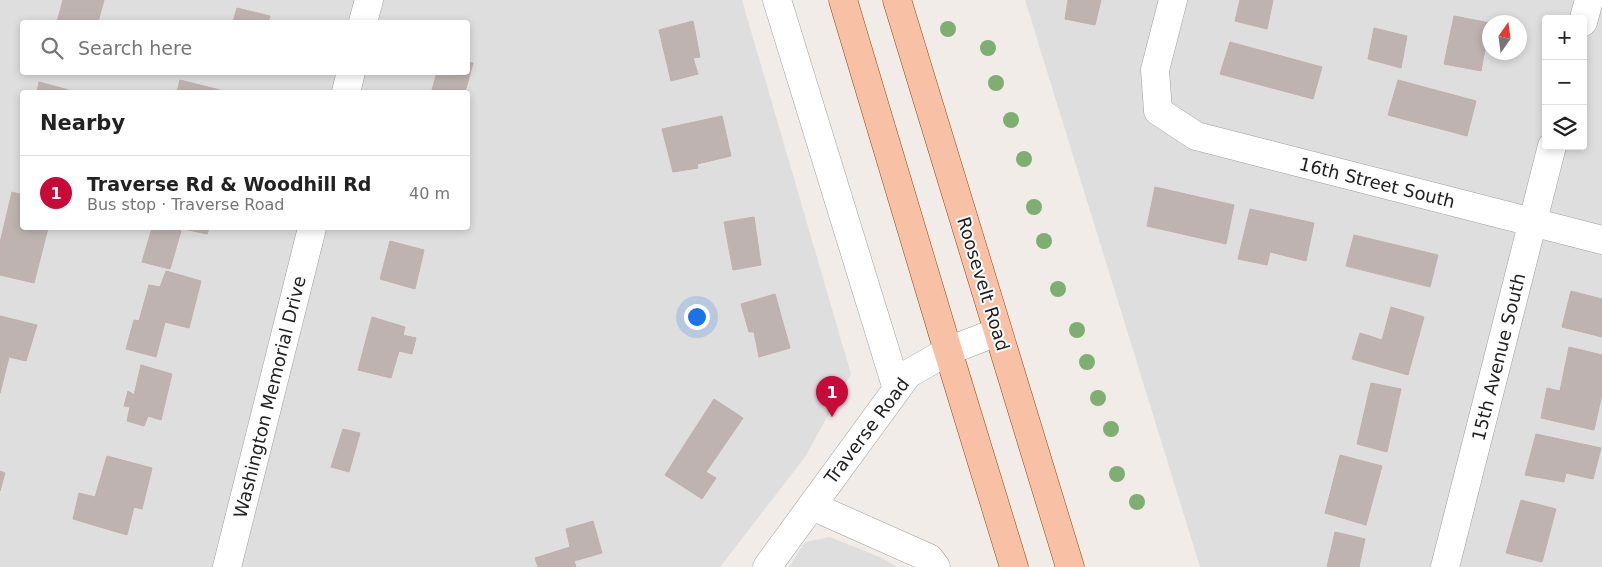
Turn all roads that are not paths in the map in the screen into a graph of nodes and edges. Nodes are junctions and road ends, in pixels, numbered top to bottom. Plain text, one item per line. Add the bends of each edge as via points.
1 (369, 0) edge
2 (777, 0) edge
3 (843, 0) edge
4 (897, 0) edge
5 (1173, 0) edge
6 (1589, 0) edge
7 (1585, 15) edge
8 (364, 20) edge
9 (350, 75) edge
10 (346, 90) edge
11 (1551, 150) edge
12 (1532, 223) junction
13 (311, 230) edge
14 (1602, 240) edge
15 (997, 332) junction
16 (948, 352) junction
17 (898, 389) junction
18 (812, 506) junction
19 (227, 567) edge
20 (768, 567) edge
21 (936, 567) edge
22 (1014, 567) edge
23 (1070, 567) edge
24 (1445, 567) edge

1 - 8 street
2 - 17 street
3 - 16 main road
4 - 15 main road, Roosevelt Road
5 - 12 street, 16th Street South via 1155,70 1158,111 1196,136
6 - 7 street
9 - 10 street
11 - 12 street, 15th Avenue South
12 - 14 street, 16th Street South
12 - 24 street, 15th Avenue South
13 - 19 street, Washington Memorial Drive
15 - 16 street, Traverse Road
15 - 23 main road, Roosevelt Road
16 - 17 street, Traverse Road via 908,374
16 - 22 main road
17 - 18 street, Traverse Road
18 - 20 street, Traverse Road
18 - 21 street via 929,558

